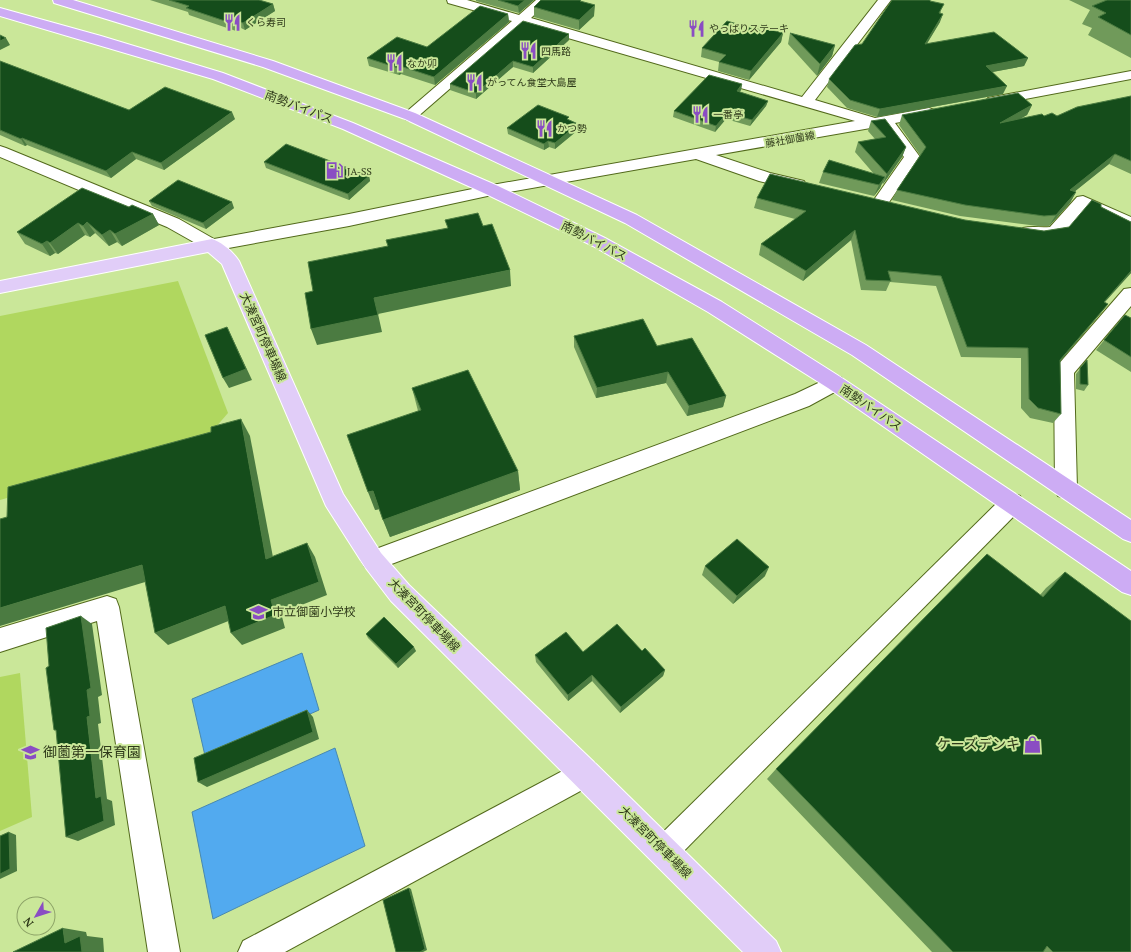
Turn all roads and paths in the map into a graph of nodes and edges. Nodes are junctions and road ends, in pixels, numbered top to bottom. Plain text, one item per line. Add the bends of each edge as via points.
1 (59, 0) edge
2 (453, 0) edge
3 (544, 0) edge
4 (885, 0) edge
5 (2, 14) edge
6 (520, 20) junction
7 (1131, 75) edge
8 (806, 102) junction
9 (978, 104) edge
10 (940, 111) edge
11 (410, 116) junction
12 (882, 122) junction
13 (0, 151) edge
14 (699, 155) junction
15 (552, 181) junction
16 (810, 188) edge
17 (492, 190) junction
18 (879, 204) edge
19 (1131, 224) edge
20 (1015, 230) edge
21 (212, 245) junction
22 (0, 287) edge
23 (1131, 294) edge
24 (834, 383) junction
25 (1066, 488) junction
26 (1012, 503) junction
27 (1131, 532) edge
28 (373, 560) junction
29 (1131, 584) edge
30 (0, 640) edge
31 (586, 773) junction
32 (664, 851) junction
33 (164, 952) edge
34 (254, 952) edge
35 (765, 952) edge

1 - 11 highway via 268,64
2 - 6 street
3 - 6 street
4 - 8 street
5 - 17 highway, 南勢バイパス via 218,76 348,126
6 - 8 street
6 - 11 street
7 - 9 street
8 - 12 street
10 - 12 street, 藤社御薗線
11 - 15 highway
12 - 14 street, 藤社御薗線
12 - 18 street via 912,157
13 - 21 street via 173,223
14 - 15 street, 藤社御薗線
14 - 16 street via 765,177
15 - 17 street, 藤社御薗線
15 - 25 highway via 632,220 859,350
17 - 21 street, 藤社御薗線
17 - 24 highway, 南勢バイパス via 599,242 715,307
19 - 20 street via 1083,201 1055,232 1038,234
21 - 22 main road
21 - 28 main road, 大湊宮町停車場線 via 230,261 334,499
23 - 25 street via 1064,371
24 - 26 highway, 南勢バイパス
24 - 28 street via 794,403
25 - 27 highway
26 - 29 highway, 南勢バイパス
26 - 32 street
28 - 31 main road, 大湊宮町停車場線 via 400,594
30 - 33 street via 107,607
31 - 32 main road, 大湊宮町停車場線
31 - 34 street
32 - 35 main road, 大湊宮町停車場線

